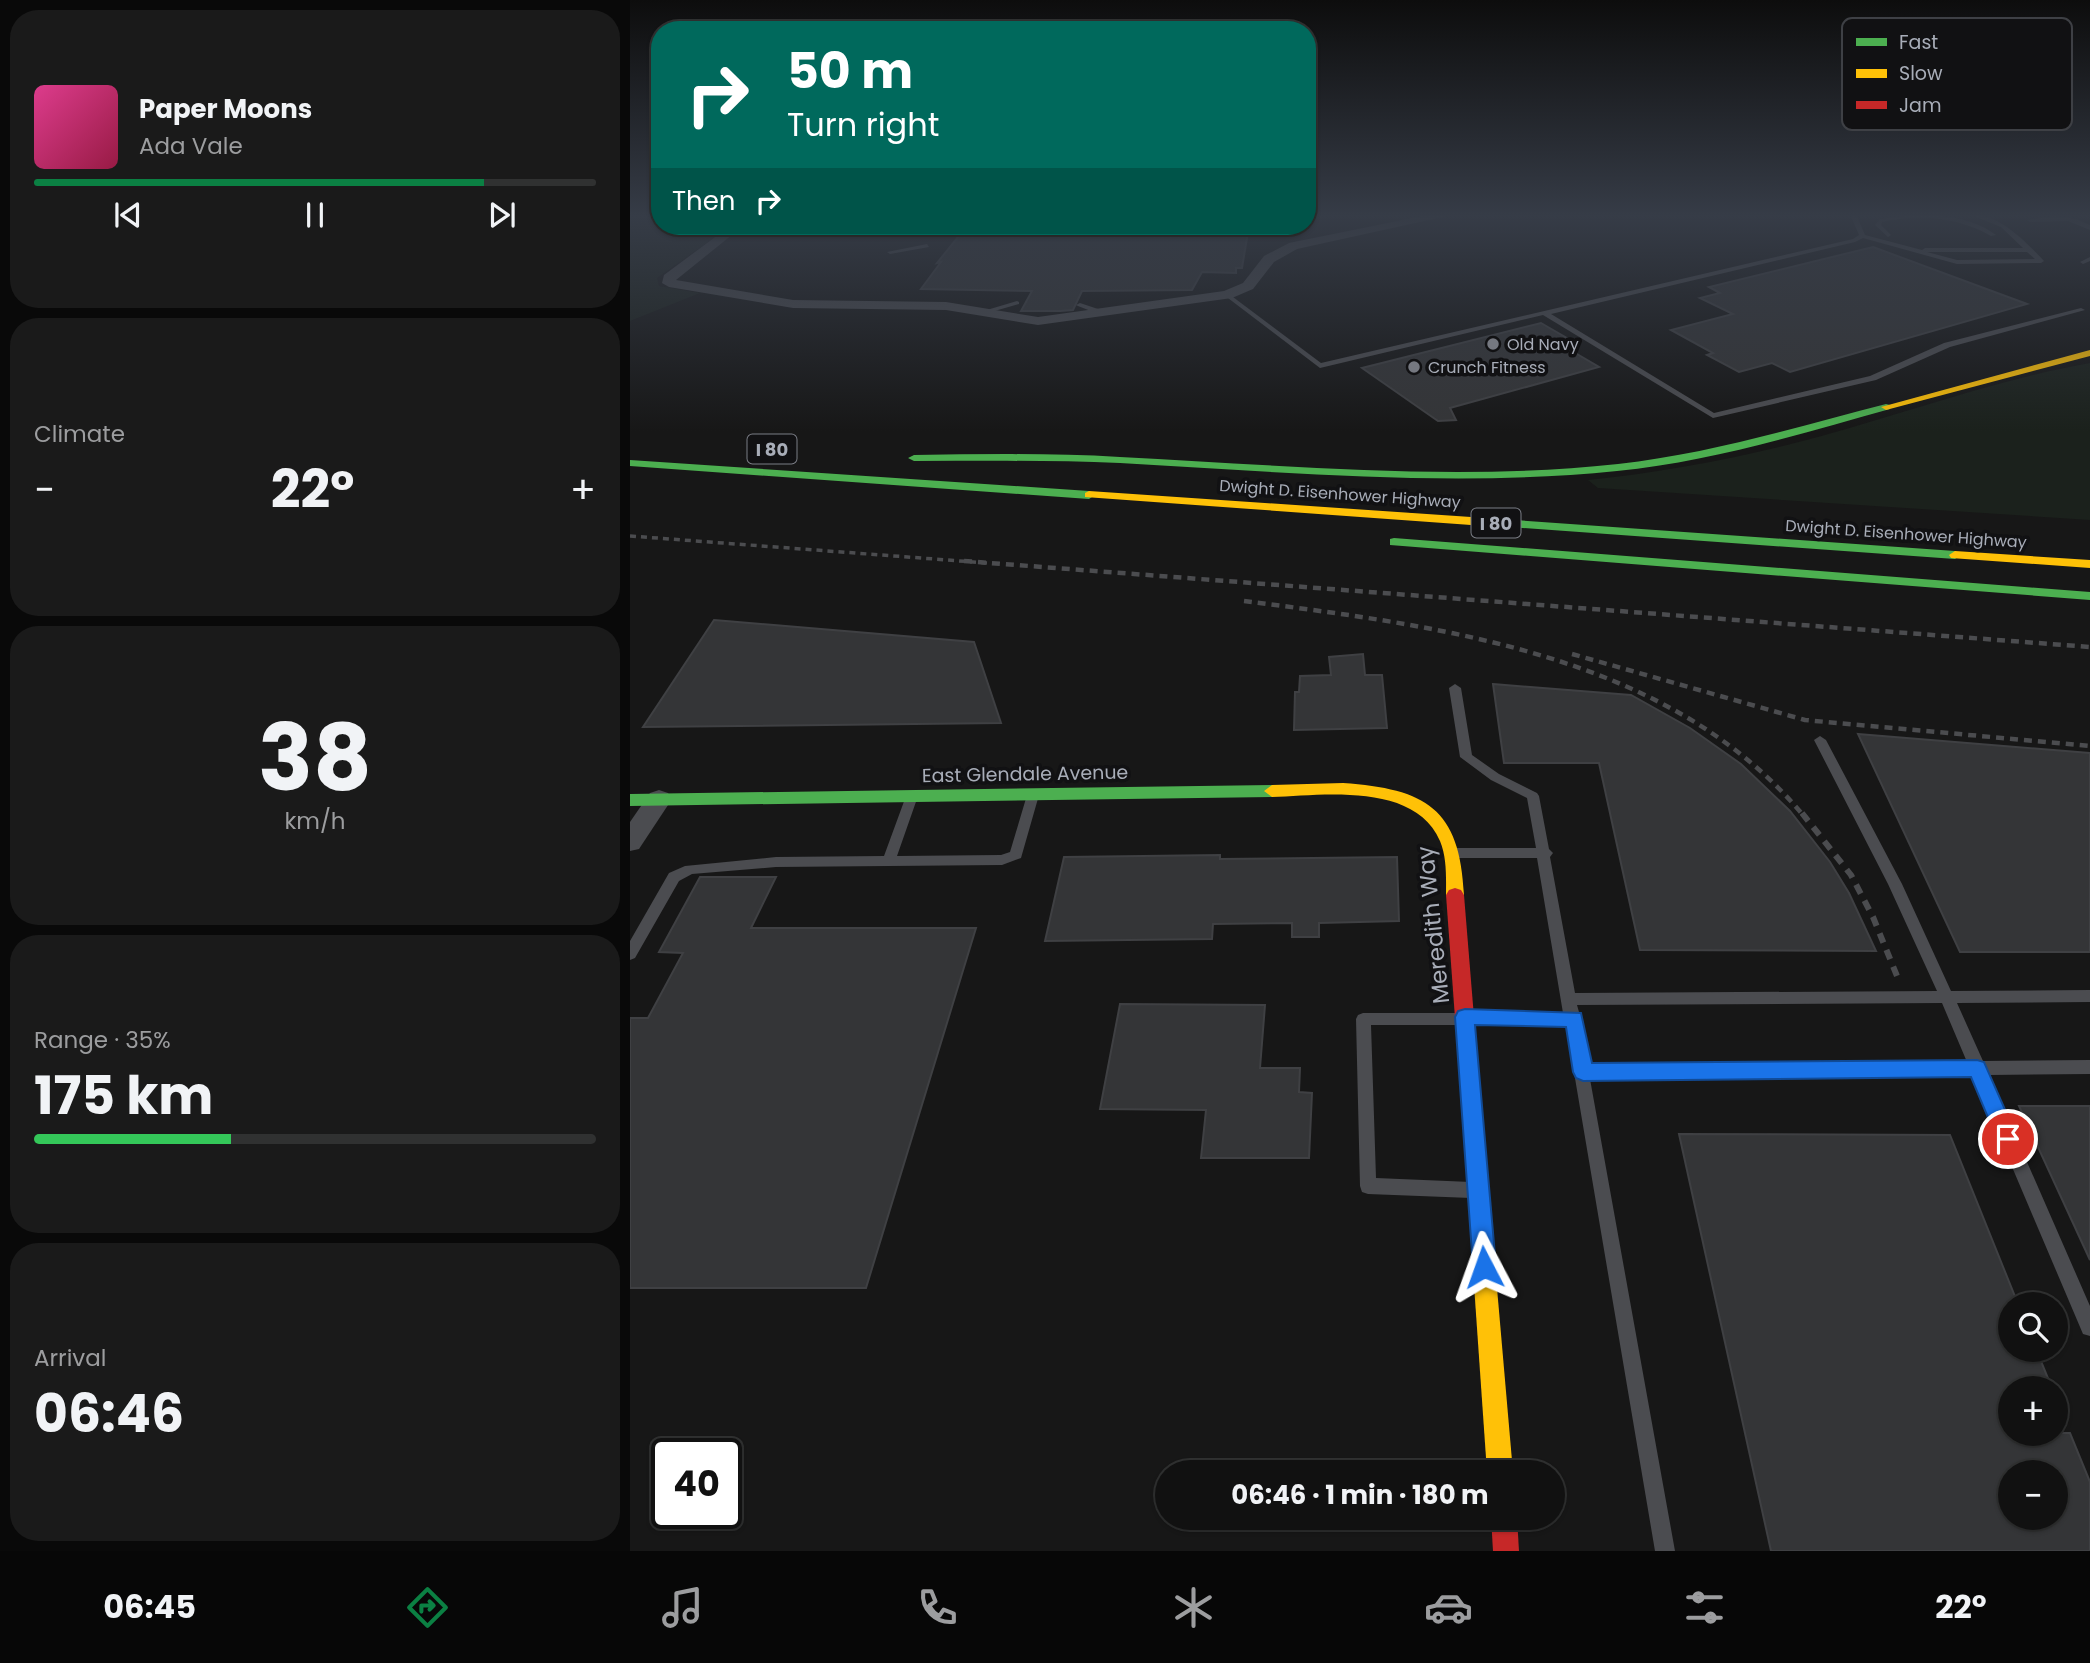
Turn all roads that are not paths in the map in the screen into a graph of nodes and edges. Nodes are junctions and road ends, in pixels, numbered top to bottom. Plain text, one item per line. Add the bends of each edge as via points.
1 (694, 286) edge
2 (1247, 286) edge
3 (1661, 286) edge
4 (1227, 295) junction
5 (1017, 303) dead end
6 (1080, 305) dead end
7 (2081, 310) dead end
8 (984, 312) junction
9 (1101, 313) junction
10 (1546, 314) junction
11 (2090, 353) edge
12 (630, 463) edge
13 (902, 481) junction
14 (1384, 490) dead end
15 (1152, 516) dead end
16 (1377, 540) dead end
17 (2090, 564) edge
18 (2090, 596) edge
19 (1455, 688) dead end
20 (1820, 740) dead end
21 (1033, 794) junction
22 (912, 796) junction
23 (659, 799) junction
24 (630, 800) edge
25 (1419, 805) joint
26 (630, 842) edge
27 (1452, 853) junction
28 (1546, 853) junction
29 (889, 861) junction
30 (630, 954) edge
31 (2090, 996) edge
32 (1947, 997) junction
33 (1571, 999) junction
34 (1465, 1017) junction
35 (1574, 1019) junction
36 (2090, 1067) edge
37 (1977, 1068) junction
38 (1583, 1072) junction
39 (1478, 1190) junction
40 (2090, 1327) edge
41 (1499, 1460) edge
42 (1505, 1530) edge
43 (1506, 1551) edge
44 (1665, 1551) edge

1 - 8 street via 793,304 946,306
2 - 4 street
3 - 10 lane
4 - 9 street
4 - 10 lane via 1320,366
5 - 8 lane
6 - 9 lane
7 - 10 lane via 1947,345 1873,378 1713,416
8 - 9 street via 1038,321
11 - 14 main road, Dwight D. Eisenhower Highway via 1751,444 1582,471 1419,477 1050,457 907,458
12 - 13 main road, Dwight D. Eisenhower Highway / I 80
13 - 15 main road via 994,499
13 - 17 main road, Dwight D. Eisenhower Highway / I 80
16 - 18 main road
19 - 28 lane via 1466,757 1495,778 1533,796
20 - 32 lane
21 - 22 main road, East Glendale Avenue
21 - 25 main road, East Glendale Avenue via 1351,790 1377,791
21 - 29 lane via 1016,855 1002,860
22 - 23 main road, East Glendale Avenue
22 - 29 lane
23 - 24 main road, East Glendale Avenue
23 - 26 street
25 - 27 main road, Meredith Way via 1437,819
27 - 28 lane
27 - 34 main road, Meredith Way
28 - 33 lane
29 - 30 lane via 725,864 690,869 674,877
31 - 32 lane
32 - 33 lane
32 - 37 lane
33 - 35 lane
34 - 35 lane
34 - 39 main road, Meredith Way
34 - 39 lane via 1363,1018 1368,1186
35 - 38 lane
36 - 37 lane
37 - 38 lane
37 - 40 lane
38 - 44 lane
39 - 41 main road, Meredith Way
42 - 43 main road

